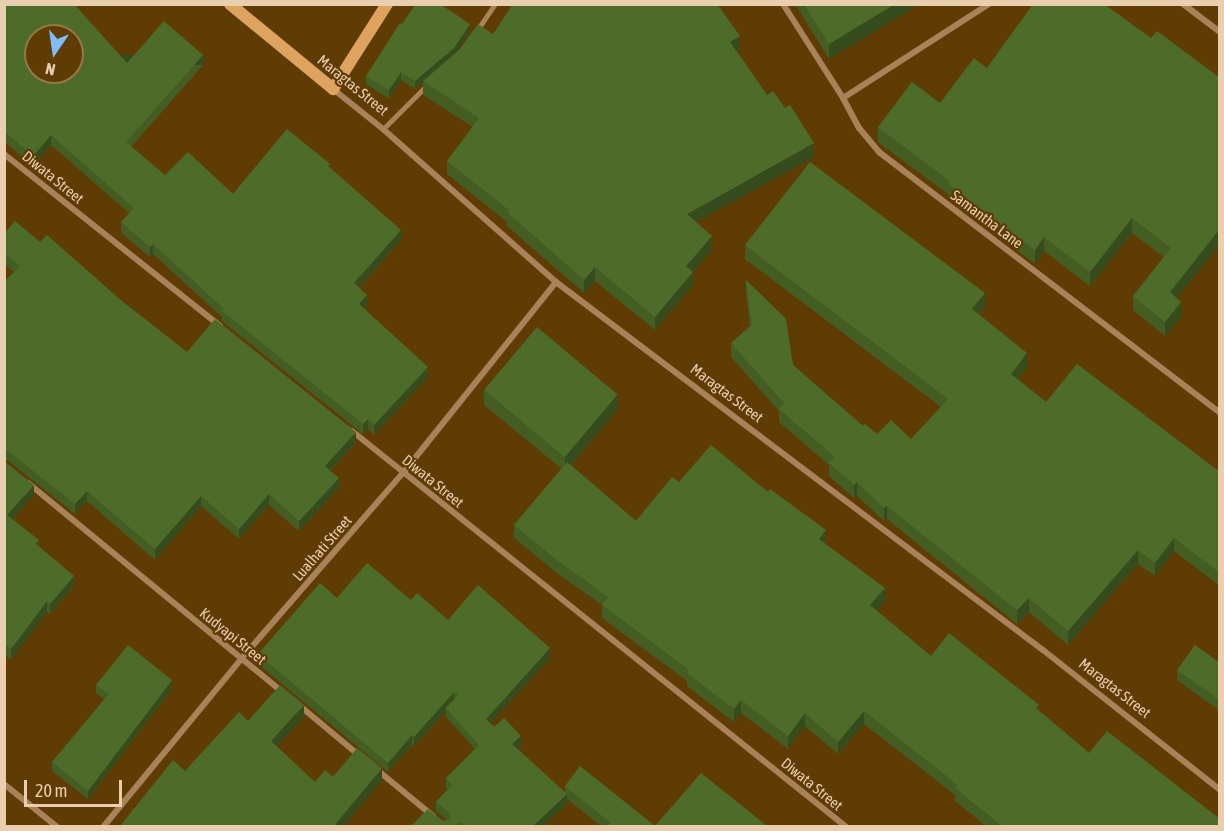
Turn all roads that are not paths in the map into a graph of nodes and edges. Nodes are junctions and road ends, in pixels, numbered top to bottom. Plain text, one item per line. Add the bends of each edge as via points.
1 (230, 4) edge
2 (387, 4) edge
3 (495, 4) edge
4 (783, 4) edge
5 (989, 4) edge
6 (1183, 4) edge
7 (476, 32) edge
8 (1220, 32) edge
9 (432, 82) edge
10 (333, 89) junction
11 (843, 98) junction
12 (382, 129) junction
13 (4, 154) edge
14 (556, 282) junction
15 (227, 332) edge
16 (1220, 413) edge
17 (348, 428) edge
18 (404, 473) junction
19 (23, 479) edge
20 (242, 658) junction
21 (286, 695) edge
22 (295, 702) edge
23 (4, 784) edge
24 (1220, 790) edge
25 (438, 819) edge
26 (56, 826) edge
27 (104, 826) edge
28 (845, 826) edge

1 - 10 street, Maragtas Street
2 - 10 street
3 - 7 lane
4 - 11 street, Samantha Lane
5 - 11 street
6 - 8 street
9 - 12 lane
10 - 12 street, Maragtas Street
11 - 16 street, Samantha Lane via 859,128 879,152
12 - 14 street, Maragtas Street
13 - 15 street, Diwata Street
14 - 18 street, Lualhati Street
14 - 24 street, Maragtas Street via 1043,650
17 - 18 street, Diwata Street
18 - 20 street, Lualhati Street
18 - 28 street, Diwata Street
19 - 20 street, Kudyapi Street
20 - 21 street, Kudyapi Street
20 - 27 street, Lualhati Street
22 - 25 street
23 - 26 street

